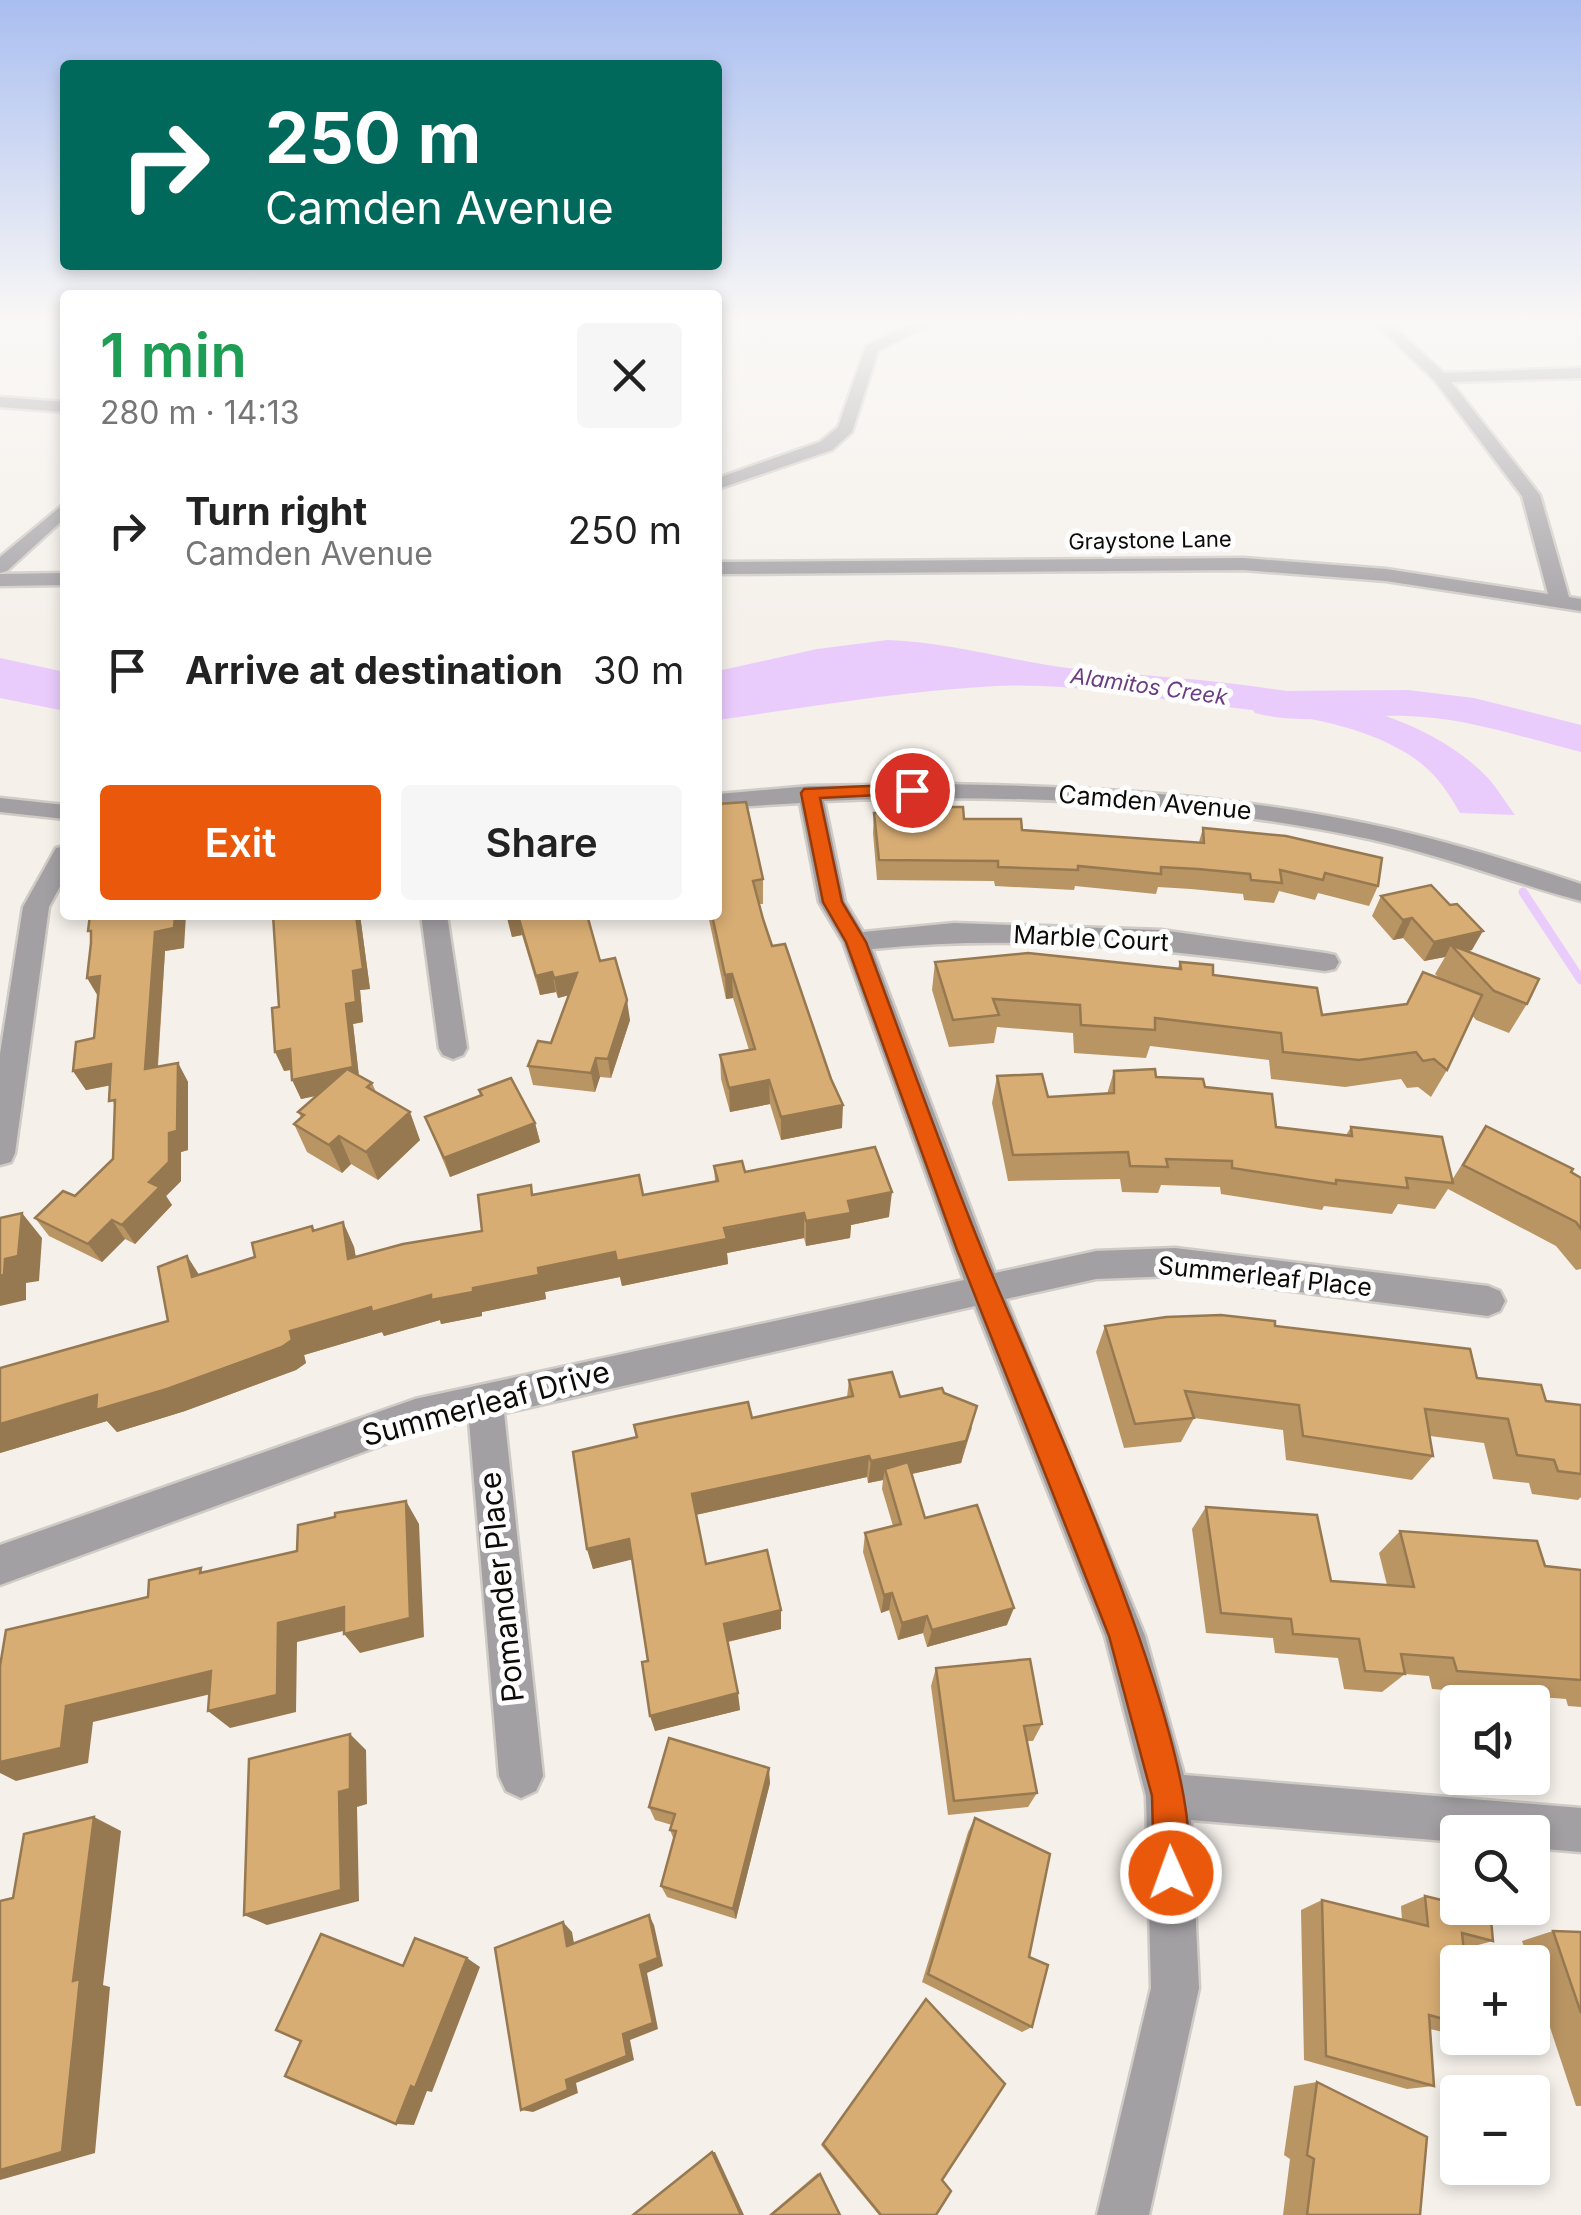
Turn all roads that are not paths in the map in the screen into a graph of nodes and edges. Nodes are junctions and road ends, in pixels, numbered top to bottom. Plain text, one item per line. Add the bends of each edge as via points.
1 (848, 424) edge
2 (1476, 424) edge
3 (722, 483) edge
4 (60, 513) edge
5 (0, 568) edge
6 (722, 568) edge
7 (0, 580) edge
8 (60, 580) edge
9 (1560, 602) junction
10 (1581, 605) edge
11 (810, 793) junction
12 (722, 801) edge
13 (0, 804) edge
14 (60, 811) edge
15 (60, 863) edge
16 (1581, 893) edge
17 (435, 920) edge
18 (856, 942) junction
19 (1325, 962) dead end
20 (452, 1048) dead end
21 (0, 1153) edge
22 (984, 1287) junction
23 (1488, 1302) dead end
24 (484, 1398) junction
25 (0, 1565) edge
26 (521, 1776) dead end
27 (1168, 1796) junction
28 (1581, 1830) edge
29 (1123, 2215) edge

1 - 3 street via 826,446
2 - 9 street via 1531,495
4 - 5 street
6 - 9 street, Graystone Lane via 1244,564 1386,575
7 - 8 street
9 - 10 street, Graystone Lane
11 - 12 street, Camden Avenue
11 - 16 street, Camden Avenue via 966,789 1196,802 1349,824
11 - 18 street via 832,902
13 - 14 street
15 - 21 street via 36,907
17 - 20 street
18 - 19 street, Marble Court via 954,932 1161,939
18 - 22 street
22 - 23 street, Summerleaf Place via 1096,1265 1176,1262
22 - 24 street, Summerleaf Drive
22 - 27 street via 1125,1636
24 - 25 street, Summerleaf Drive via 416,1416
24 - 26 street, Pomander Place
27 - 28 street
27 - 29 street via 1175,1988

